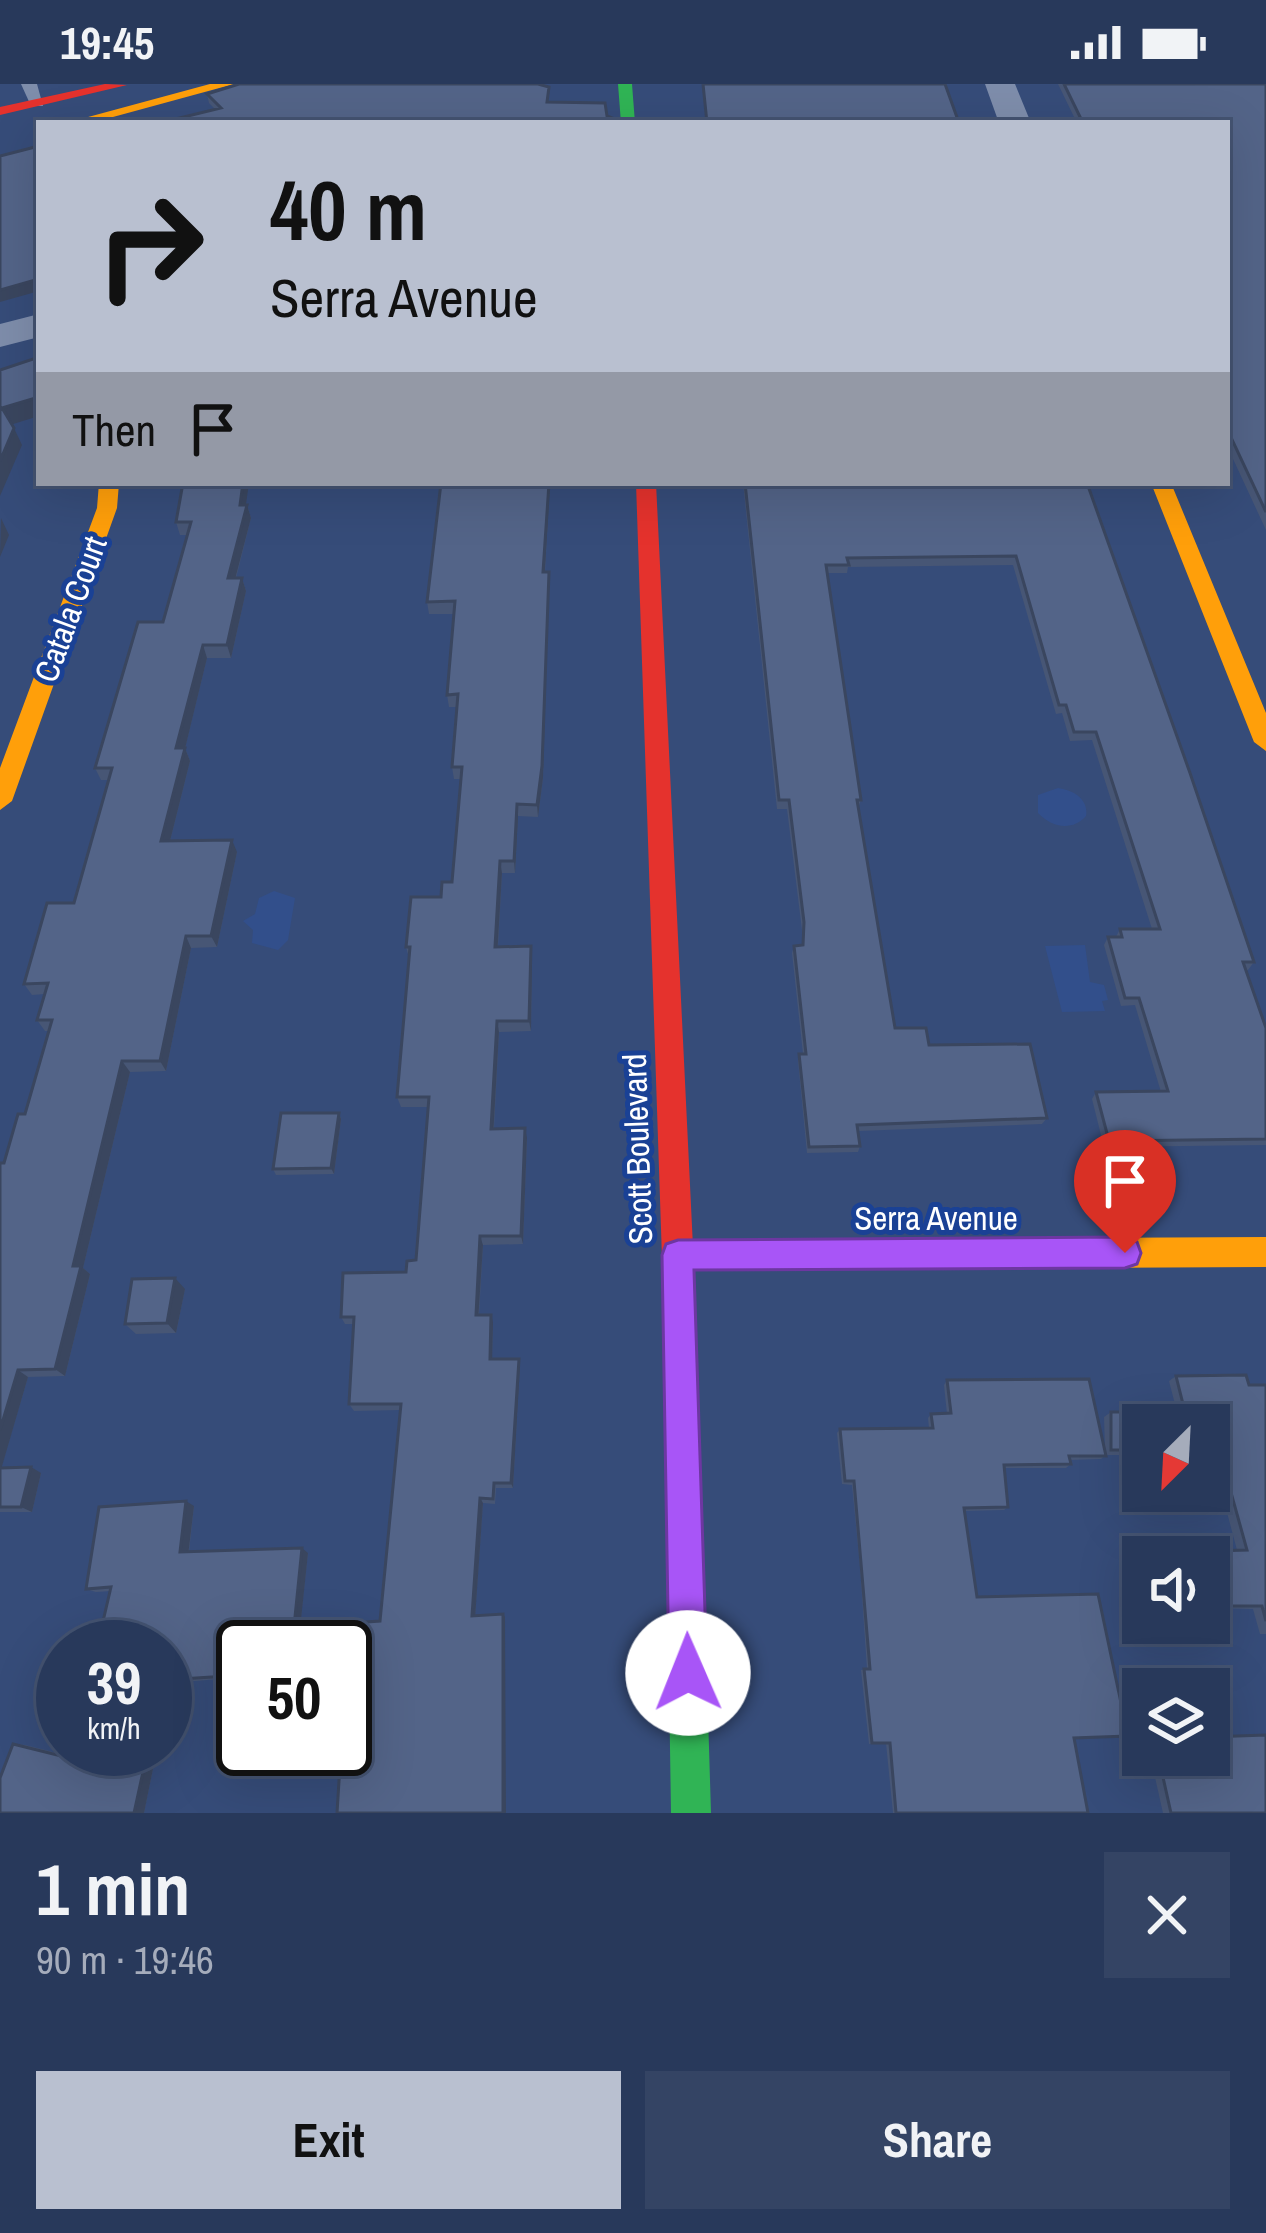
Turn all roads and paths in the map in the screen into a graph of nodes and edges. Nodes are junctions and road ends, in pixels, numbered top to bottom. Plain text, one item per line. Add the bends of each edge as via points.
1 (124, 84) edge
2 (227, 84) edge
3 (625, 84) edge
4 (1000, 84) edge
5 (0, 111) edge
6 (31, 113) edge
7 (85, 120) edge
8 (628, 120) edge
9 (1015, 120) edge
10 (109, 486) edge
11 (646, 486) edge
12 (1162, 486) edge
13 (1266, 742) edge
14 (0, 801) edge
15 (1266, 1252) edge
16 (678, 1255) junction
17 (692, 1813) edge

1 - 6 main road
2 - 7 main road
3 - 8 main road
4 - 9 street
5 - 6 main road
10 - 14 main road, Catala Court
11 - 16 main road, Scott Boulevard
12 - 13 main road
15 - 16 main road, Serra Avenue
16 - 17 main road, Scott Boulevard

